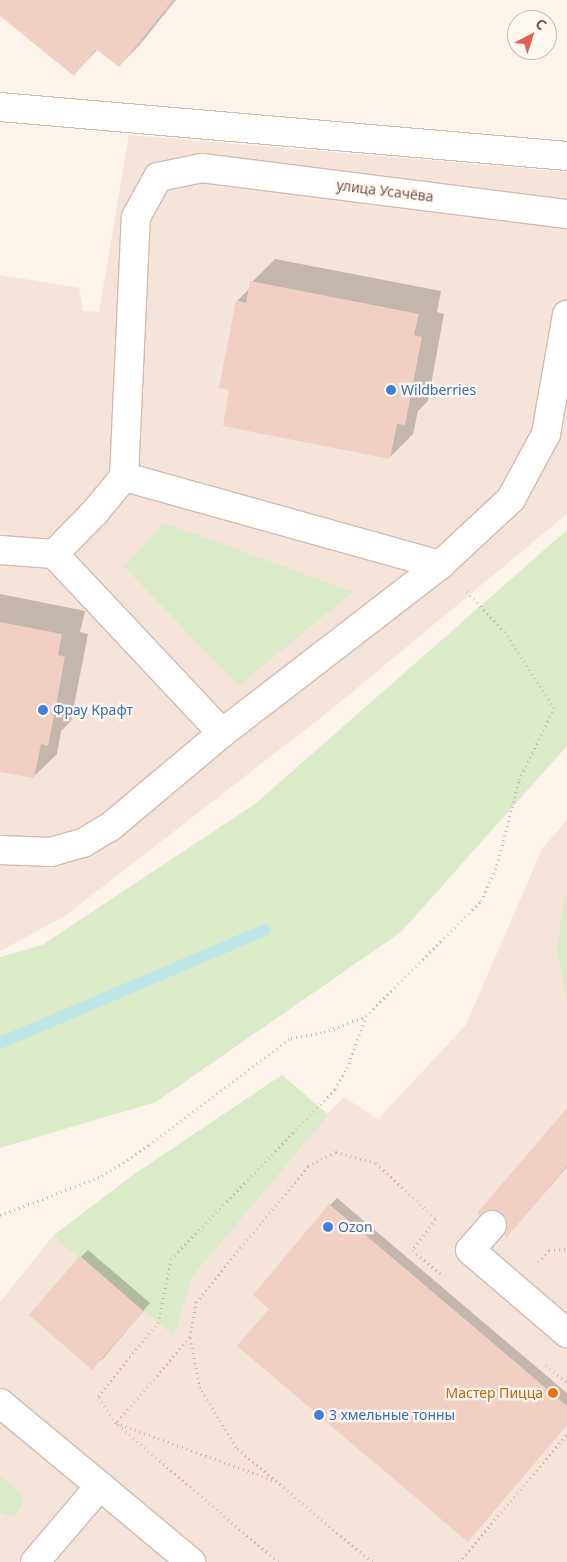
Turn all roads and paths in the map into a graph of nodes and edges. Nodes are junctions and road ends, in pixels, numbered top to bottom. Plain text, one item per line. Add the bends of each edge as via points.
1 (0, 107) edge
2 (567, 156) edge
3 (567, 214) edge
4 (567, 315) edge
5 (124, 477) junction
6 (0, 550) edge
7 (54, 554) junction
8 (440, 565) junction
9 (222, 733) junction
10 (0, 850) edge
11 (366, 1016) junction
12 (0, 1215) edge
13 (492, 1225) dead end
14 (413, 1250) dead end
15 (567, 1333) edge
16 (190, 1337) junction
17 (0, 1403) edge
18 (116, 1423) junction
19 (567, 1434) edge
20 (276, 1481) junction
21 (100, 1486) junction
22 (35, 1562) edge
23 (191, 1562) edge
24 (278, 1562) edge
25 (372, 1562) edge
26 (459, 1562) edge

1 - 2 street
3 - 5 street, улица Усачёва via 202,168 158,177 136,217
4 - 8 street via 546,434 511,499
5 - 7 street
5 - 8 street
6 - 7 street
7 - 9 street
8 - 9 street
8 - 11 path via 505,632 554,708 519,780 497,865 481,901
9 - 10 street via 110,827 83,843 51,852
11 - 12 path via 324,1032 291,1038 102,1176
11 - 18 path via 347,1068 335,1088 171,1259 158,1323 98,1396
13 - 15 street via 462,1243
14 - 16 path via 436,1219 376,1164 336,1152 308,1166 212,1280 196,1302
16 - 18 path
16 - 20 path via 200,1388 236,1447
17 - 21 street
18 - 20 path
18 - 24 path
19 - 26 path
20 - 25 path
21 - 22 street
21 - 23 street

